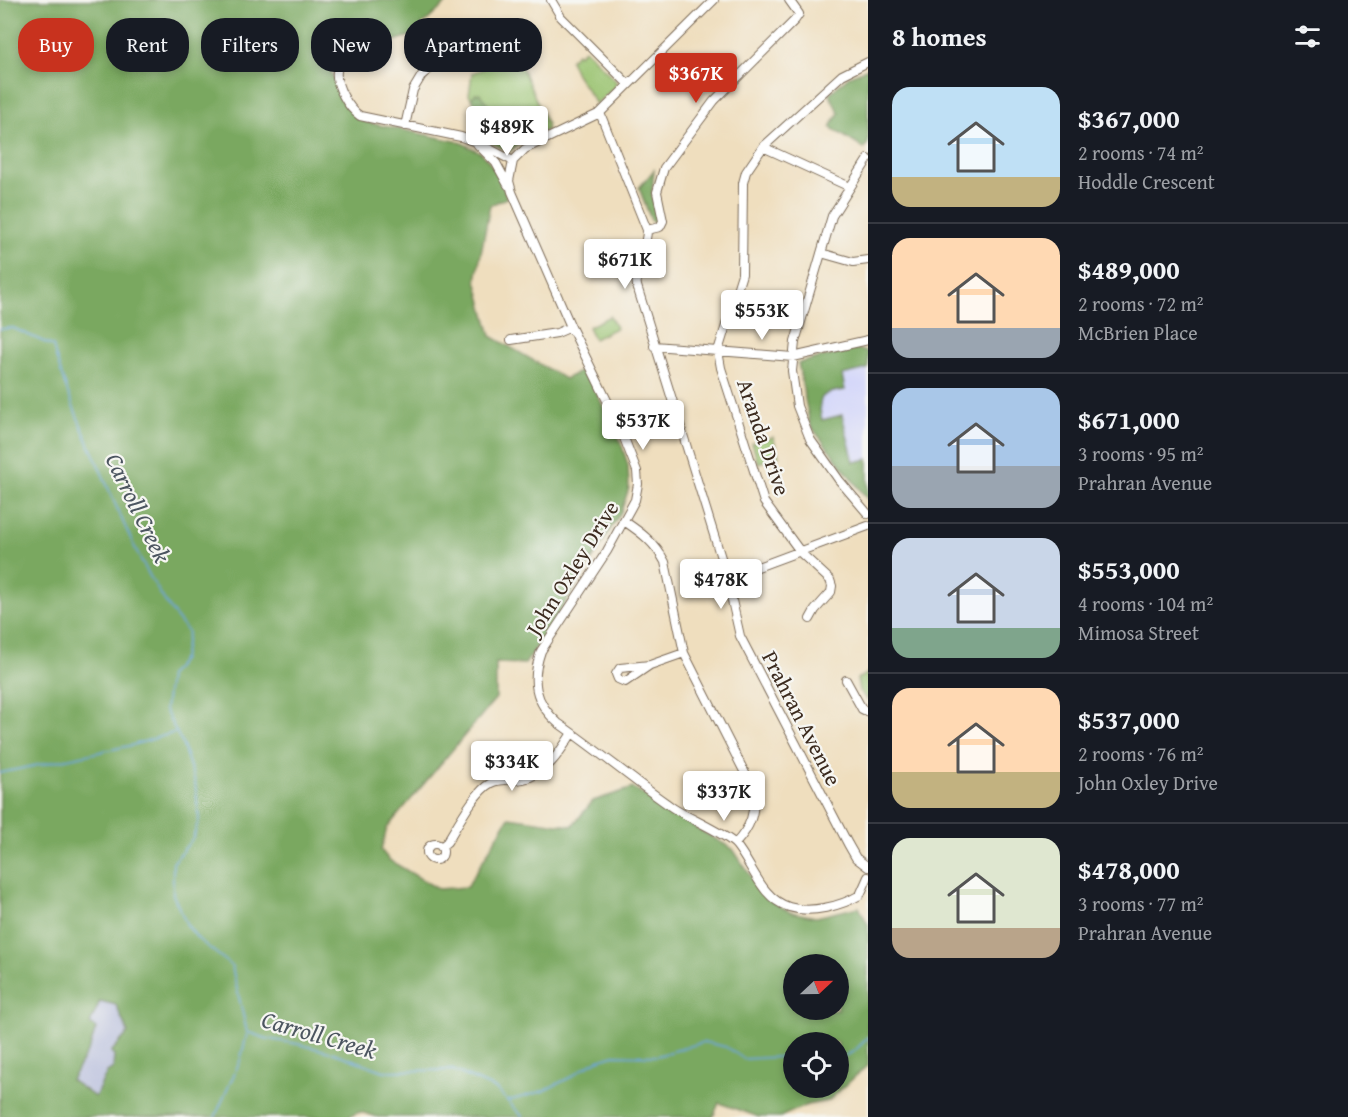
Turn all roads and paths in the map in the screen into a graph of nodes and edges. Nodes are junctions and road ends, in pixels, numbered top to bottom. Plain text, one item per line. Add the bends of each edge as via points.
1 (551, 0) edge
2 (714, 0) edge
3 (789, 0) edge
4 (868, 62) edge
5 (337, 72) edge
6 (428, 72) edge
7 (628, 84) junction
8 (600, 113) junction
9 (405, 126) junction
10 (476, 142) junction
11 (763, 147) junction
12 (868, 159) edge
13 (513, 160) junction
14 (850, 187) junction
15 (512, 192) junction
16 (647, 230) junction
17 (821, 253) junction
18 (868, 260) edge
19 (571, 327) junction
20 (511, 340) dead end
21 (868, 340) edge
22 (654, 346) junction
23 (718, 351) junction
24 (793, 357) junction
25 (868, 514) edge
26 (624, 521) junction
27 (868, 526) edge
28 (801, 552) junction
29 (728, 578) junction
30 (810, 619) dead end
31 (684, 653) junction
32 (650, 665) dead end
33 (846, 681) dead end
34 (868, 712) edge
35 (572, 733) junction
36 (735, 844) junction
37 (441, 847) dead end
38 (868, 867) edge
39 (868, 877) edge

1 - 7 street via 561,17
2 - 7 street
3 - 16 street via 799,14 795,20 714,101 664,168 657,192 662,224
4 - 11 street, Aranda Drive via 842,75
5 - 9 street via 339,86 354,112
6 - 9 street via 416,82
7 - 8 street
8 - 13 street via 525,148
8 - 16 street
9 - 10 street
10 - 13 street
10 - 15 street via 496,163
11 - 14 street
11 - 23 street, Aranda Drive via 743,183 742,274
12 - 14 street
13 - 15 street, John Oxley Drive via 509,181
14 - 17 street via 832,216
15 - 19 street, John Oxley Drive
16 - 22 street, Prahran Avenue via 636,280
17 - 18 street via 853,262
17 - 24 street
19 - 20 street
19 - 26 street, John Oxley Drive via 619,424 637,471 635,500
21 - 24 street
22 - 23 street
22 - 29 street, Prahran Avenue
23 - 24 street
23 - 28 street, Aranda Drive via 764,502
24 - 25 street via 797,406 810,439
26 - 31 street via 644,534 665,562
26 - 35 street, John Oxley Drive via 541,651 537,664 540,701 547,713
27 - 28 street
28 - 29 street
28 - 30 street, Aranda Drive via 832,586
29 - 38 street, Prahran Avenue via 743,642 848,844 856,858
31 - 32 street
31 - 36 street via 753,789 755,805 750,822
33 - 34 street via 862,710
35 - 36 street, John Oxley Drive via 674,809
35 - 37 street via 542,772 524,779 500,780 482,790
36 - 39 street, John Oxley Drive via 766,891 789,907 817,908 850,900 860,895

